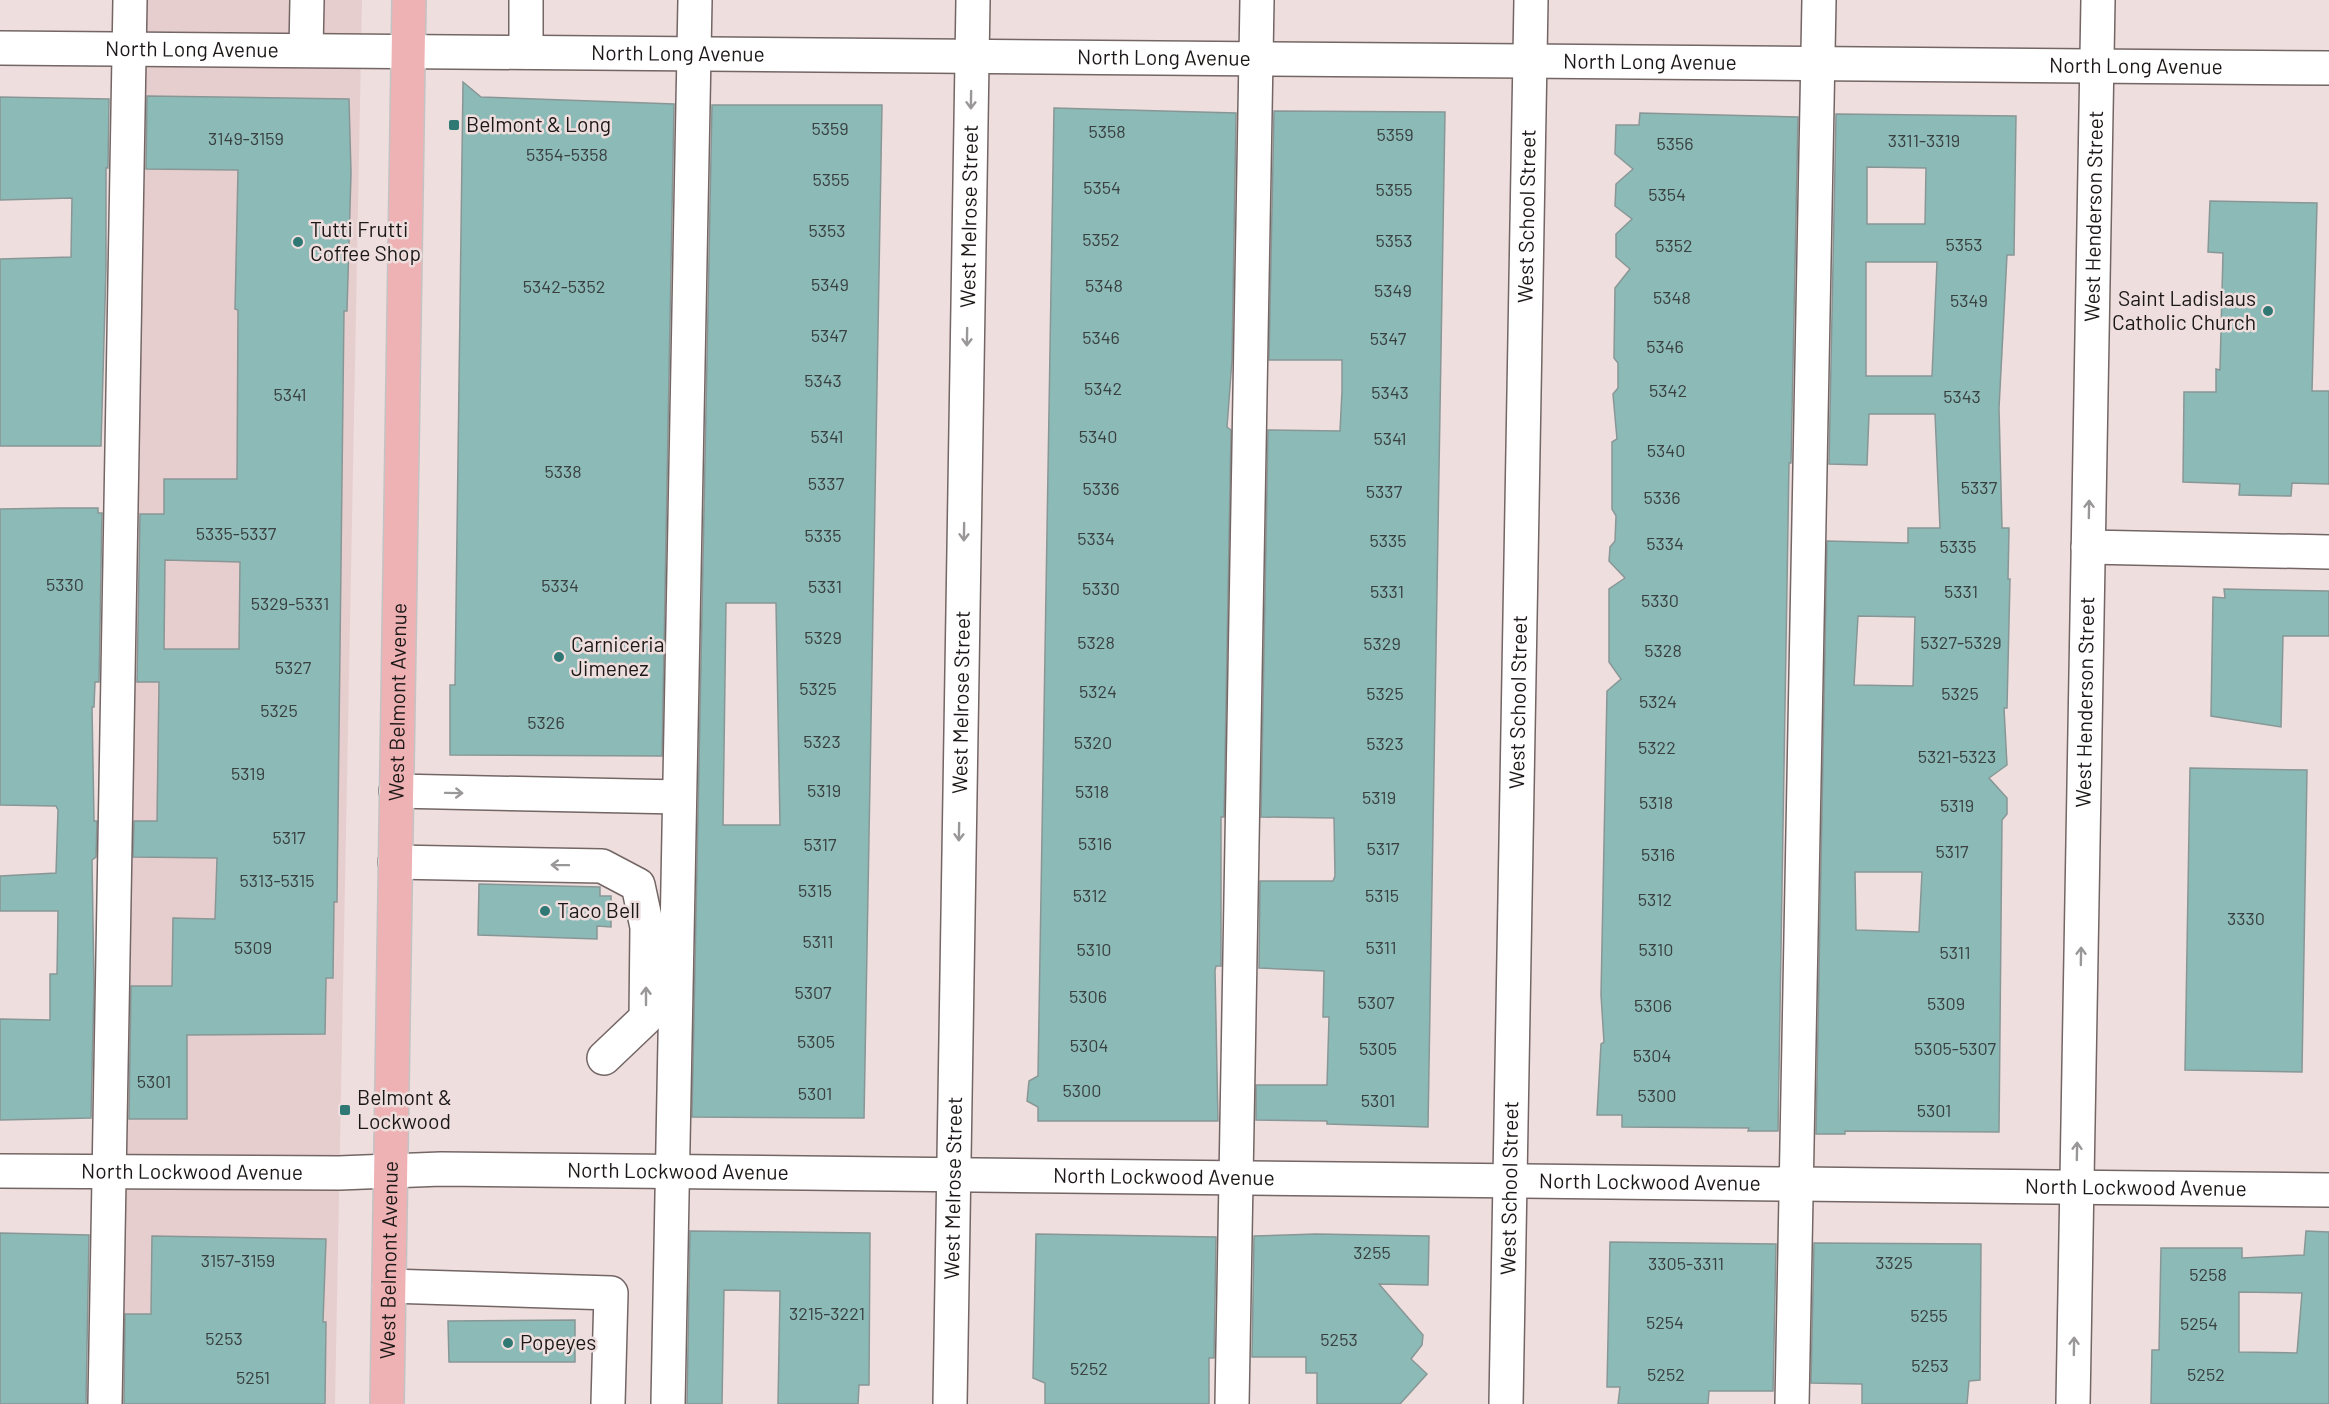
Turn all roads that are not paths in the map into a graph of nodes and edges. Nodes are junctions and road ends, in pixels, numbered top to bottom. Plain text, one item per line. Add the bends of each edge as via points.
1 (130, 0) edge
2 (307, 0) edge
3 (409, 0) edge
4 (526, 0) edge
5 (695, 0) edge
6 (973, 0) edge
7 (1257, 0) edge
8 (1531, 0) edge
9 (1819, 0) edge
10 (2098, 0) edge
11 (0, 48) edge
12 (129, 49) junction
13 (306, 50) junction
14 (408, 52) junction
15 (526, 52) junction
16 (694, 54) junction
17 (972, 56) junction
18 (1257, 59) junction
19 (1530, 61) junction
20 (1818, 63) junction
21 (2097, 66) junction
22 (2329, 68) edge
23 (2088, 547) junction
24 (2329, 552) edge
25 (396, 791) junction
26 (680, 797) junction
27 (395, 862) junction
28 (604, 1058) dead end
29 (0, 1171) edge
30 (673, 1171) junction
31 (109, 1172) junction
32 (390, 1172) junction
33 (954, 1174) junction
34 (1236, 1177) junction
35 (1510, 1181) junction
36 (1797, 1184) junction
37 (2076, 1187) junction
38 (2329, 1190) edge
39 (388, 1286) junction
40 (455, 1288) junction
41 (610, 1327) junction
42 (105, 1404) edge
43 (387, 1404) edge
44 (608, 1404) edge
45 (668, 1404) edge
46 (950, 1404) edge
47 (1232, 1404) edge
48 (1506, 1404) edge
49 (1792, 1404) edge
50 (2073, 1404) edge

1 - 12 street
2 - 13 street
3 - 14 main road, West Belmont Avenue
4 - 15 street
5 - 16 street
6 - 17 street, West Melrose Street
7 - 18 street
8 - 19 street, West School Street
9 - 20 street
10 - 21 street, West Henderson Street
11 - 12 street, North Long Avenue
12 - 13 street, North Long Avenue
12 - 31 street
13 - 14 street, North Long Avenue
14 - 15 street, North Long Avenue
14 - 25 main road, West Belmont Avenue
15 - 16 street, North Long Avenue
16 - 17 street, North Long Avenue
16 - 26 street
17 - 18 street, North Long Avenue
17 -> 33 street, West Melrose Street
18 - 19 street, North Long Avenue
18 - 34 street
19 - 20 street, North Long Avenue
19 - 35 street, West School Street
20 - 21 street, North Long Avenue
20 - 36 street
21 - 22 street, North Long Avenue
23 -> 21 street, West Henderson Street
23 - 24 street
37 -> 23 street, West Henderson Street
25 -> 26 street
25 - 27 main road, West Belmont Avenue
26 - 30 street
28 -> 27 street via 646,1018 646,927 638,885 602,866
27 - 32 main road, West Belmont Avenue
29 - 31 street, North Lockwood Avenue
30 - 32 street, North Lockwood Avenue via 441,1168
30 - 33 street, North Lockwood Avenue
30 - 45 street
31 - 32 street, North Lockwood Avenue
31 - 42 street
32 - 39 main road, West Belmont Avenue
33 - 34 street, North Lockwood Avenue
33 - 46 street, West Melrose Street
34 - 35 street, North Lockwood Avenue
34 - 47 street
35 - 36 street, North Lockwood Avenue
35 - 48 street, West School Street
36 - 37 street, North Lockwood Avenue
36 - 49 street
37 - 38 street, North Lockwood Avenue
50 -> 37 street, West Henderson Street
39 - 40 street
39 - 43 main road, West Belmont Avenue
40 - 41 street via 483,1307 572,1310
40 - 41 street via 611,1293
41 - 44 street

